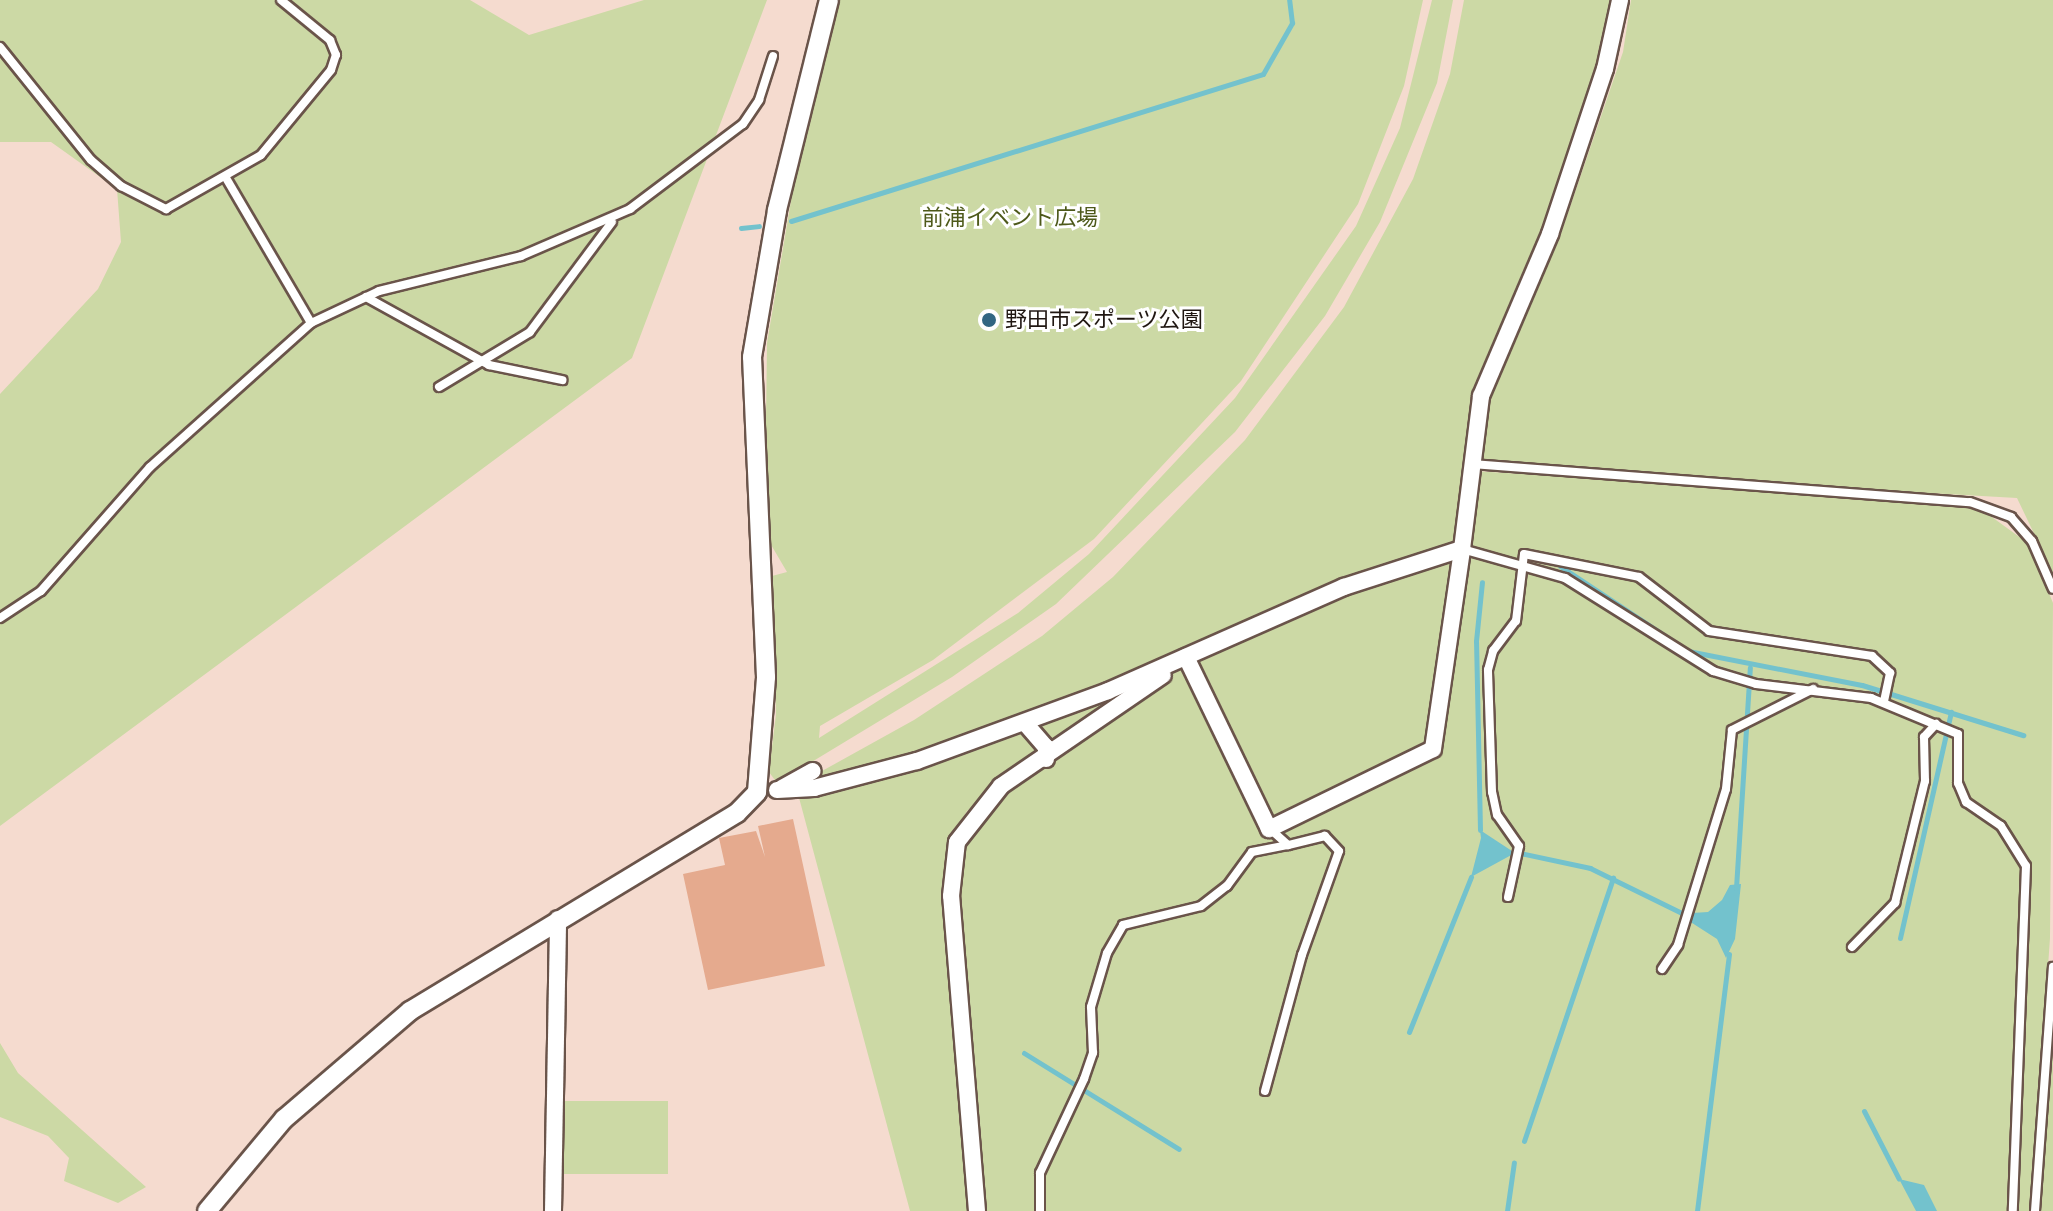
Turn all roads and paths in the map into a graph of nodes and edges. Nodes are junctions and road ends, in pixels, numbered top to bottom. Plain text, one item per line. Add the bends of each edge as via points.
1 (281, 0) edge
2 (829, 0) edge
3 (1620, 0) edge
4 (0, 47) edge
5 (773, 56) dead end
6 (226, 178) junction
7 (618, 216) junction
8 (366, 297) junction
9 (311, 323) junction
10 (485, 363) junction
11 (562, 380) dead end
12 (439, 387) dead end
13 (1469, 463) junction
14 (1462, 549) junction
15 (1522, 562) junction
16 (2053, 589) edge
17 (0, 618) edge
18 (1186, 657) junction
19 (1814, 688) junction
20 (1884, 701) junction
21 (1025, 723) junction
22 (1938, 725) junction
23 (1046, 759) junction
24 (813, 771) dead end
25 (777, 790) junction
26 (757, 792) junction
27 (1269, 829) junction
28 (1288, 845) junction
29 (1508, 897) dead end
30 (558, 919) junction
31 (1852, 947) dead end
32 (2053, 967) edge
33 (1662, 969) dead end
34 (1265, 1091) dead end
35 (207, 1211) edge
36 (553, 1211) edge
37 (977, 1211) edge
38 (1040, 1211) edge
39 (2013, 1211) edge
40 (2035, 1211) edge

1 - 6 lane via 330,40 335,62 261,155
2 - 26 street via 777,210 752,357 766,677
3 - 13 street via 1605,69 1550,234 1481,396
4 - 6 lane via 80,149 153,206 181,205
5 - 7 lane via 764,91 743,124
6 - 9 lane
7 - 8 lane via 521,256
7 - 10 lane via 541,321
8 - 9 lane
8 - 10 lane
9 - 17 lane via 150,467 41,591
10 - 11 lane
10 - 12 lane
13 - 14 street
13 - 16 lane via 1970,502 2011,517 2032,541
14 - 15 lane
14 - 18 street via 1344,587
14 - 27 street via 1433,749
15 - 19 lane via 1565,578 1691,662 1756,684
15 - 20 lane via 1524,554 1618,569 1639,577 1709,631 1872,656 1885,665 1889,687
15 - 29 lane via 1516,621 1493,651 1488,670 1492,792 1497,815 1519,850
18 - 21 street
18 - 23 street
18 - 27 street
19 - 20 lane
19 - 33 lane via 1732,730 1726,789 1685,921
20 - 22 lane
21 - 23 street via 1046,747
21 - 25 street via 878,773
22 - 31 lane via 1924,737 1925,781 1895,903
22 - 39 lane via 1953,732 1966,802 2001,826 2026,866
23 - 37 street via 1001,786 973,814 957,842 950,874
24 - 25 street
25 - 26 street
26 - 30 street via 737,813
27 - 28 lane
28 - 34 lane via 1325,836 1339,851 1302,955
28 - 38 lane via 1252,852 1227,886 1201,906 1123,925 1107,953 1091,1007 1093,1053 1081,1090 1040,1173
30 - 35 street via 410,1011 284,1119
30 - 36 street
32 - 40 lane

